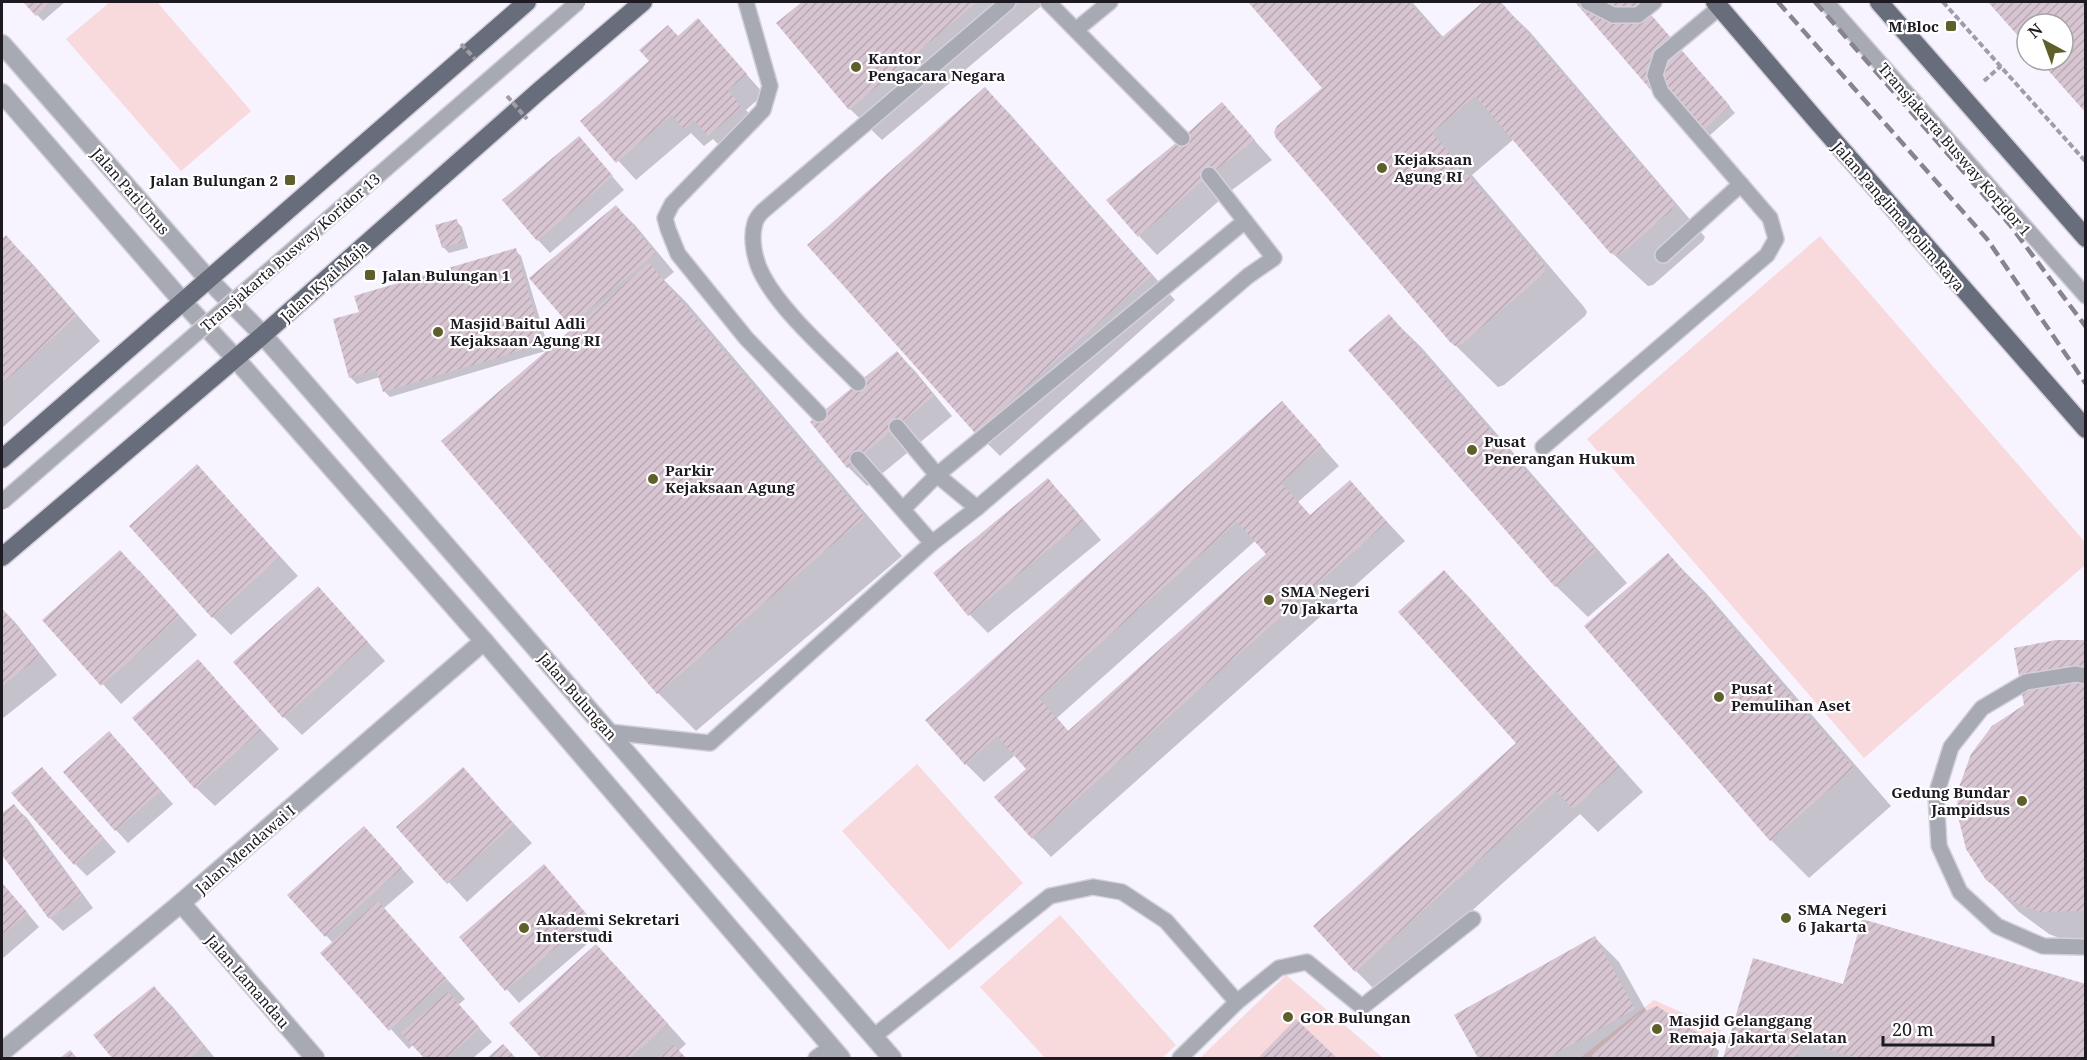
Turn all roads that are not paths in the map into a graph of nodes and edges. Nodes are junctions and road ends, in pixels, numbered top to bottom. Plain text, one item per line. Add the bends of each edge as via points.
1 (527, 2) edge
2 (578, 2) edge
3 (643, 2) edge
4 (746, 2) edge
5 (1008, 2) edge
6 (1048, 2) edge
7 (1110, 2) edge
8 (1588, 2) edge
9 (1654, 2) edge
10 (1826, 2) edge
11 (1880, 2) edge
12 (1717, 4) edge
13 (1077, 29) junction
14 (2, 45) edge
15 (2, 93) edge
16 (1182, 138) dead end
17 (1209, 175) dead end
18 (1741, 184) junction
19 (1245, 221) junction
20 (2085, 238) edge
21 (1663, 255) dead end
22 (208, 279) junction
23 (2085, 296) edge
24 (183, 302) junction
25 (263, 335) junction
26 (235, 358) junction
27 (858, 383) dead end
28 (819, 414) dead end
29 (897, 427) dead end
30 (2085, 429) edge
31 (1544, 447) dead end
32 (2, 459) edge
33 (858, 459) dead end
34 (937, 475) junction
35 (2, 502) edge
36 (977, 508) junction
37 (903, 509) junction
38 (932, 543) junction
39 (2, 557) edge
40 (484, 641) junction
41 (2085, 676) edge
42 (609, 732) junction
43 (181, 903) junction
44 (1473, 919) dead end
45 (2085, 946) edge
46 (1237, 1002) junction
47 (873, 1037) junction
48 (2, 1052) edge
49 (829, 1055) edge
50 (315, 1059) edge
51 (892, 1059) edge
52 (1180, 1059) edge

1 - 22 main road
2 - 35 lane, Transjakarta Busway Koridor 13, bridge
3 - 25 main road, Jalan Kyai Maja
4 - 28 lane via 770,86 768,99 763,110 672,204 666,218 678,254 746,338
5 - 27 lane via 763,211 755,222 753,248 762,275 775,295
6 - 13 lane
7 - 13 lane
8 - 9 lane via 1613,15 1638,15
10 - 23 lane, Transjakarta Busway Koridor 1
11 - 20 main road
12 - 18 lane via 1661,56 1654,75 1661,92
12 - 30 main road, Jalan Panglima Polim Raya
13 - 16 lane
14 - 22 street, Jalan Pati Unus
15 - 24 street
17 - 19 lane
18 - 21 lane
18 - 31 lane via 1770,218 1776,239 1767,255
19 - 34 lane
19 - 36 lane via 1274,258
22 - 24 main road
22 - 25 street, Jalan Pati Unus
24 - 26 street
24 - 32 main road
25 - 26 main road, Jalan Kyai Maja
25 - 42 street, Jalan Bulungan
26 - 39 main road, Jalan Kyai Maja
26 - 40 street
29 - 34 lane
33 - 37 lane
34 - 36 lane
34 - 37 lane
36 - 38 lane
37 - 38 lane
38 - 42 lane via 710,743
40 - 43 street, Jalan Mendawai I
40 - 49 street
41 - 45 lane via 2026,682 1982,708 1951,747 1936,795 1939,846 1960,892 1997,926 2043,946
42 - 47 street, Jalan Bulungan
43 - 48 street, Jalan Mendawai I
43 - 50 street, Jalan Lamandau
44 - 46 lane via 1362,1007 1307,962 1279,968
46 - 47 lane via 1166,921 1122,892 1093,887 1050,896
46 - 52 lane
47 - 51 street, Jalan Bulungan

